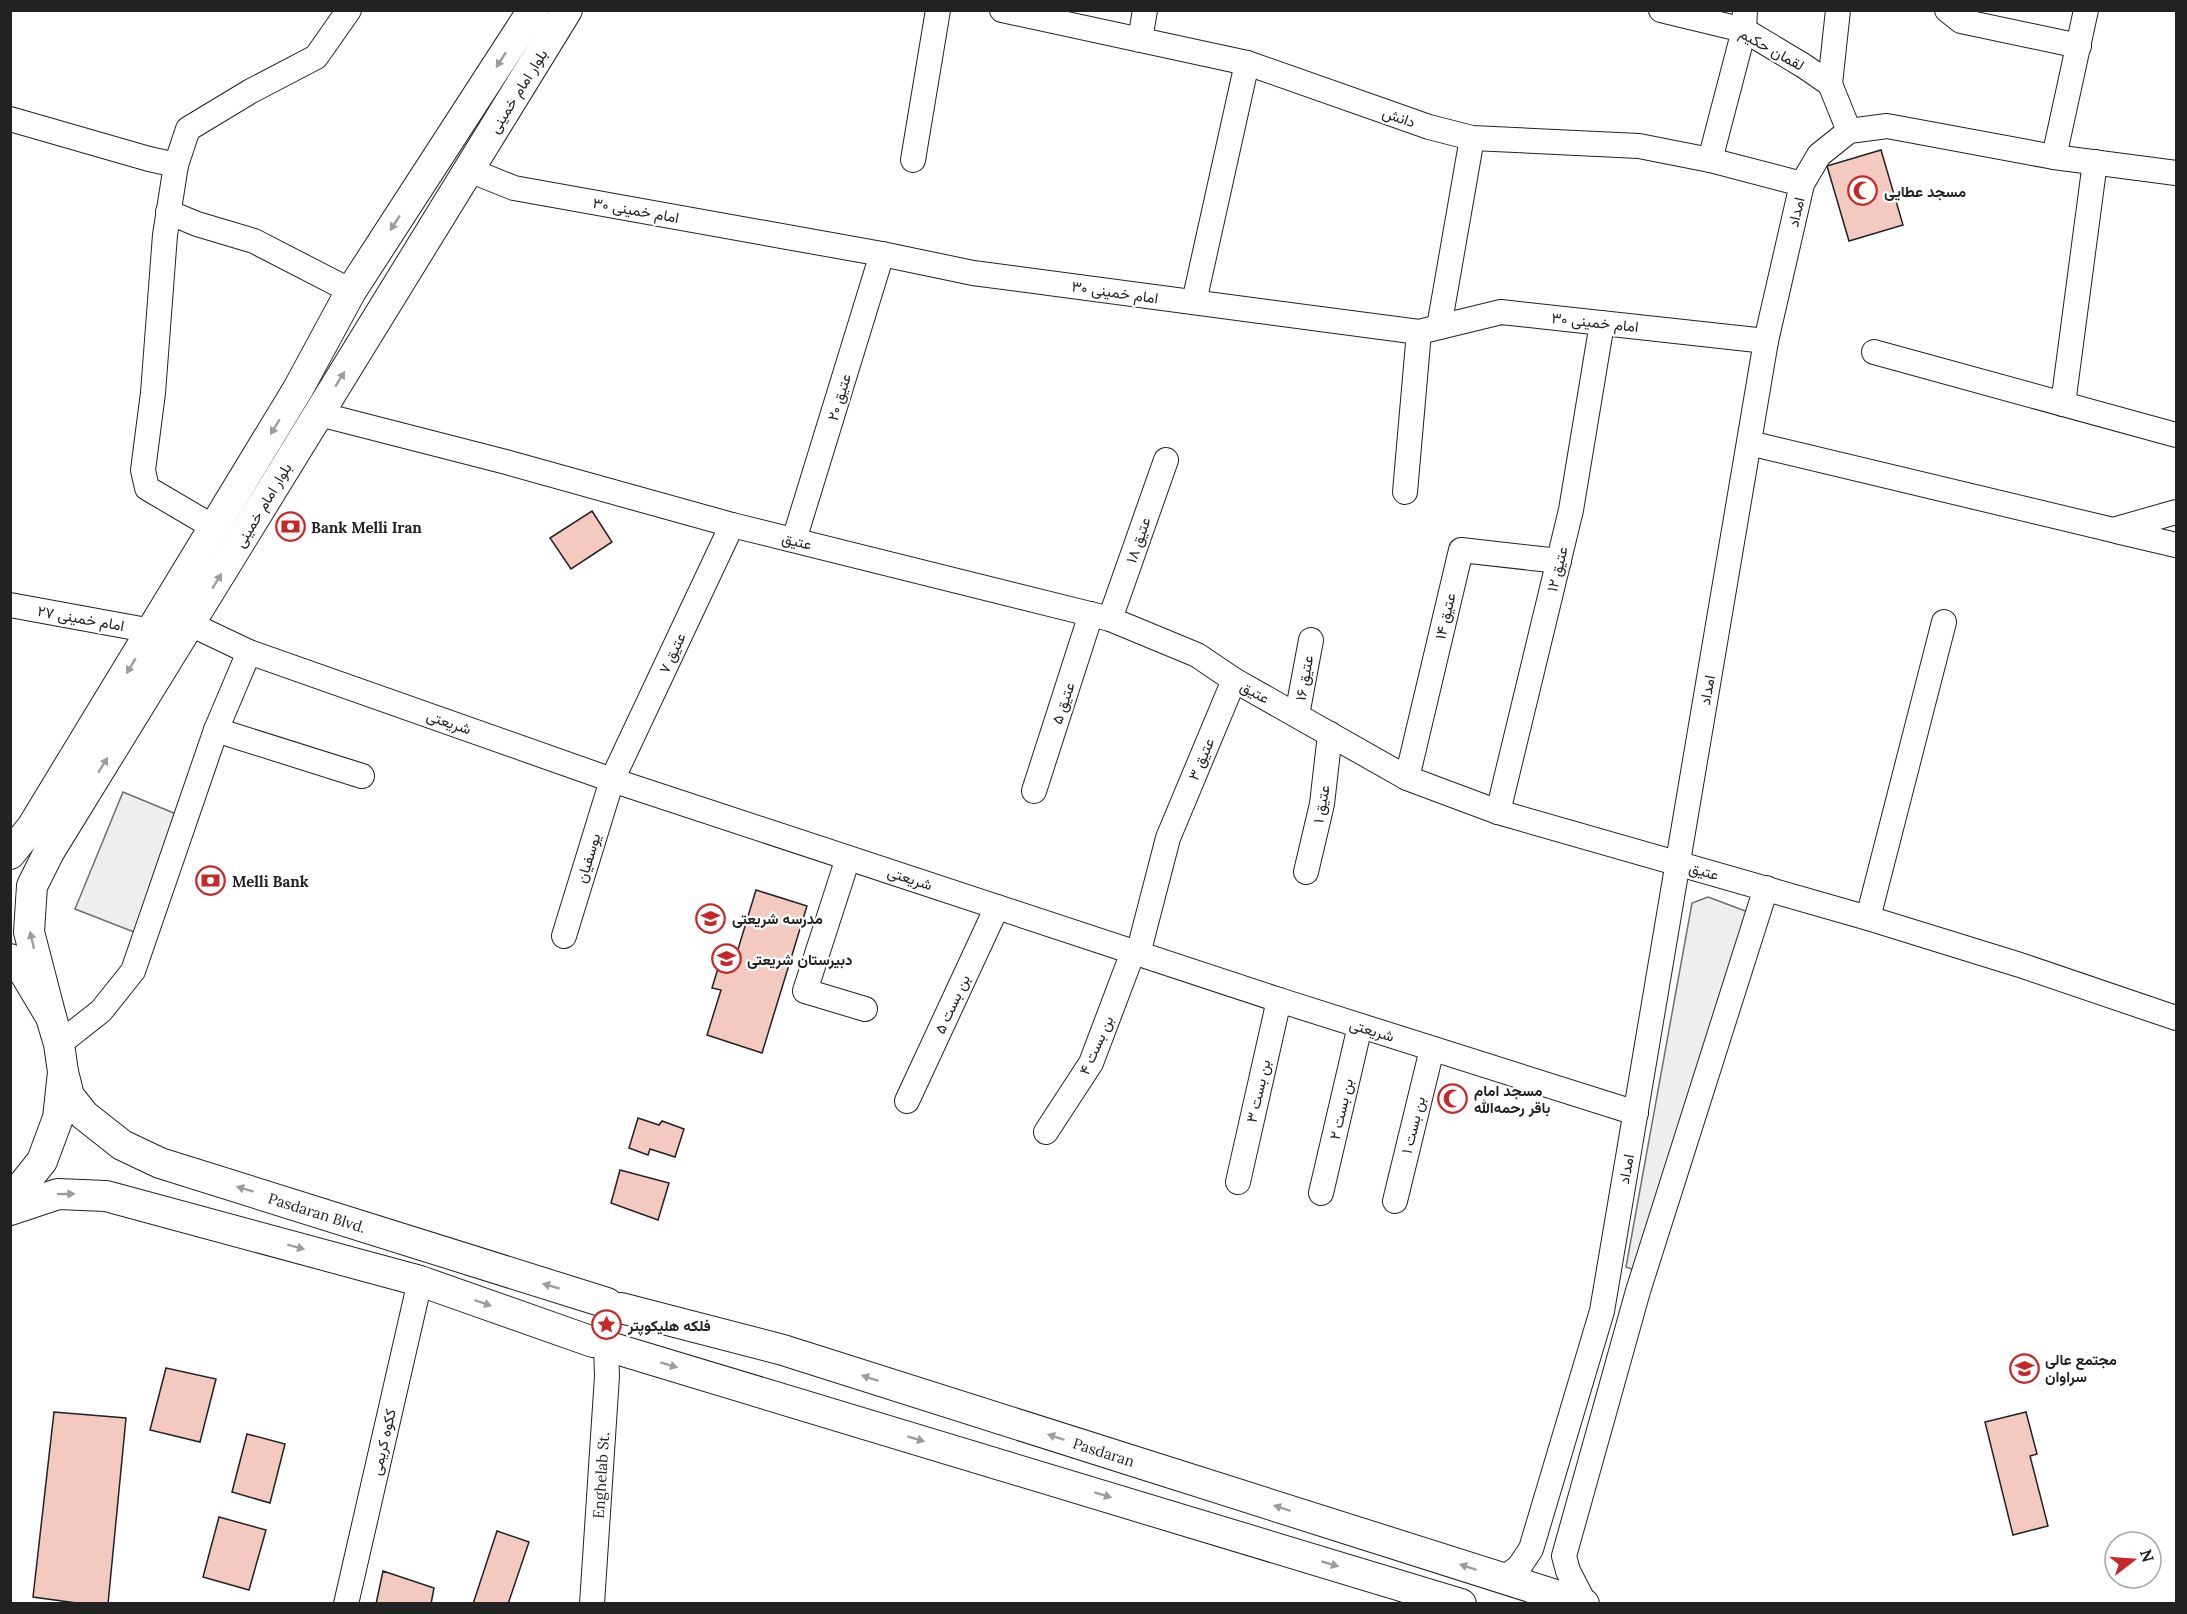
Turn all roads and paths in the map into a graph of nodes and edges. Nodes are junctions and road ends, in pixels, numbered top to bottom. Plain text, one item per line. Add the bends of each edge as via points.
1 (349, 10) edge
2 (533, 10) edge
3 (567, 10) edge
4 (938, 10) edge
5 (1002, 10) edge
6 (1145, 10) edge
7 (1661, 10) edge
8 (1838, 10) edge
9 (1947, 10) edge
10 (2086, 10) edge
11 (1745, 20) edge
12 (1140, 40) junction
13 (2079, 46) junction
14 (1247, 63) junction
15 (1830, 84) junction
16 (10, 119) edge
17 (1849, 131) junction
18 (1472, 138) junction
19 (2054, 157) junction
20 (913, 160) dead end
21 (1710, 160) junction
22 (2095, 162) junction
23 (176, 165) junction
24 (469, 170) junction
25 (2176, 173) edge
26 (1802, 184) junction
27 (168, 212) junction
28 (882, 254) junction
29 (351, 291) junction
30 (1194, 303) junction
31 (1602, 323) junction
32 (1429, 330) junction
33 (1766, 341) junction
34 (1874, 352) dead end
35 (290, 402) junction
36 (2063, 404) junction
37 (319, 414) junction
38 (2176, 435) edge
39 (1749, 443) junction
40 (1166, 460) dead end
41 (1406, 492) dead end
42 (2176, 512) edge
43 (732, 525) junction
44 (215, 528) junction
45 (2114, 530) junction
46 (794, 540) junction
47 (2176, 545) edge
48 (1559, 561) junction
49 (10, 605) edge
50 (1101, 617) junction
51 (1944, 622) dead end
52 (190, 624) junction
53 (152, 631) junction
54 (1311, 640) dead end
55 (249, 652) junction
56 (1234, 680) junction
57 (1297, 715) junction
58 (216, 730) junction
59 (1330, 734) junction
60 (362, 776) dead end
61 (1407, 777) junction
62 (612, 780) junction
63 (1034, 791) dead end
64 (1498, 812) junction
65 (12, 849) edge
66 (848, 858) junction
67 (1678, 864) junction
68 (1306, 872) dead end
69 (1766, 888) junction
70 (997, 907) junction
71 (1868, 918) junction
72 (564, 936) dead end
73 (1136, 953) junction
74 (10, 959) edge
75 (1279, 1000) junction
76 (866, 1009) dead end
77 (2176, 1018) edge
78 (1360, 1026) junction
79 (58, 1044) junction
80 (1432, 1048) junction
81 (907, 1101) dead end
82 (1636, 1113) junction
83 (1046, 1132) dead end
84 (1238, 1182) dead end
85 (1321, 1192) dead end
86 (10, 1201) edge
87 (1395, 1201) dead end
88 (10, 1210) edge
89 (420, 1281) junction
90 (1606, 1282) junction
91 (1638, 1291) junction
92 (614, 1306) junction
93 (604, 1346) junction
94 (1504, 1578) junction
95 (346, 1604) edge
96 (592, 1604) edge
97 (1461, 1604) edge
98 (1585, 1604) edge

1 - 23 street via 316,57 188,129
2 -> 29 main road, بلوار امام خمینی
3 - 24 main road, بلوار امام خمینی
4 - 20 street
5 - 12 street, دانش
6 - 12 street
7 - 11 street, لقمان حکیم
8 - 15 street
9 - 13 street via 1960,21
10 - 13 street
11 - 15 street, لقمان حکیم
11 - 21 street
12 - 14 street, دانش
13 - 19 street
14 - 18 street, دانش via 1429,127
14 - 30 street
15 - 17 street
16 - 23 street
17 - 19 street via 1887,126
17 - 26 street, امداد via 1819,155
18 - 21 street, دانش via 1639,146
18 - 32 street
19 - 22 street
21 - 26 street, دانش
22 - 25 street
22 - 36 street
23 - 27 street
24 - 28 street, امام خمینی ۳۰ via 514,188
37 -> 24 main road, بلوار امام خمینی
26 - 33 street, امداد
27 - 29 street via 254,241
27 - 44 street via 143,470 147,488
28 - 30 street, امام خمینی ۳۰ via 973,273
28 - 46 street, عتیق ۲۰
29 - 35 main road, بلوار امام خمینی
30 - 32 street, امام خمینی ۳۰
31 - 32 street, امام خمینی ۳۰ via 1502,312
31 - 33 street, امام خمینی ۳۰
31 - 48 street, عتیق ۱۲
32 - 41 street
33 - 39 street, امداد
34 - 36 street
35 - 37 main road
35 -> 44 main road, بلوار امام خمینی
36 - 38 street
37 - 43 street, عتیق
52 -> 37 main road, بلوار امام خمینی
39 - 45 street
39 - 67 street, امداد
40 - 50 street, عتیق ۱۸
42 - 45 street
43 - 46 street, عتیق
43 - 62 street, عتیق ۷
44 - 53 main road, بلوار امام خمینی
45 - 47 street
46 - 50 street, عتیق
48 - 61 street, عتیق ۱۴ via 1461,550
48 - 64 street, عتیق ۱۲
49 - 53 street, امام خمینی ۲۷
50 - 56 street, عتیق via 1197,655
50 - 63 street, عتیق ۵
51 - 71 street
52 - 55 street, شریعتی
79 -> 52 main road, بلوار امام خمینی via 29,932 33,886 49,852
53 -> 65 main road, بلوار امام خمینی via 32,827
54 - 57 street, عتیق ۱۶
55 - 58 street
55 - 62 street, شریعتی
56 - 57 street, عتیق
56 - 73 street, عتیق ۳ via 1168,838
57 - 59 street, عتیق
58 - 60 street
58 - 79 street via 134,971 101,1011
59 - 61 street, عتیق
59 - 68 street, عتیق ۱ via 1322,804
61 - 64 street, عتیق
62 - 66 street, شریعتی
62 - 72 street, یوسفیان
64 - 67 street, عتیق
66 - 70 street, شریعتی
66 - 76 street via 805,991
67 - 69 street, عتیق
67 - 82 street, امداد
69 - 71 street, عتیق
69 - 91 street
70 - 73 street, شریعتی
70 - 81 street, بن بست ۵
71 - 77 street, عتیق
73 - 75 street, شریعتی
73 - 83 street, بن بست ۴ via 1091,1063
74 - 79 main road via 21,967
75 - 78 street, شریعتی
75 - 84 street, بن بست ۳
78 - 80 street, شریعتی
78 - 85 street, بن بست ۲
79 - 86 main road via 58,1118 42,1161
92 -> 79 main road, Pasdaran Blvd. via 150,1158 122,1145 84,1115 69,1096
80 - 82 street, شریعتی
80 - 87 street, بن بست ۱
82 - 90 street, امداد
88 -> 89 main road via 58,1194 106,1196
89 -> 93 main road
89 - 95 street, ککوه کریمی
90 - 91 street
90 - 94 street, امداد via 1602,1311 1531,1548 1519,1567
91 - 98 street via 1564,1556
92 - 93 main road via 630,1320 629,1334 620,1345
94 -> 92 main road, Pasdaran via 783,1350
93 - 96 street, Enghelab St. via 607,1376
93 -> 97 main road
94 - 98 main road, Pasdaran

